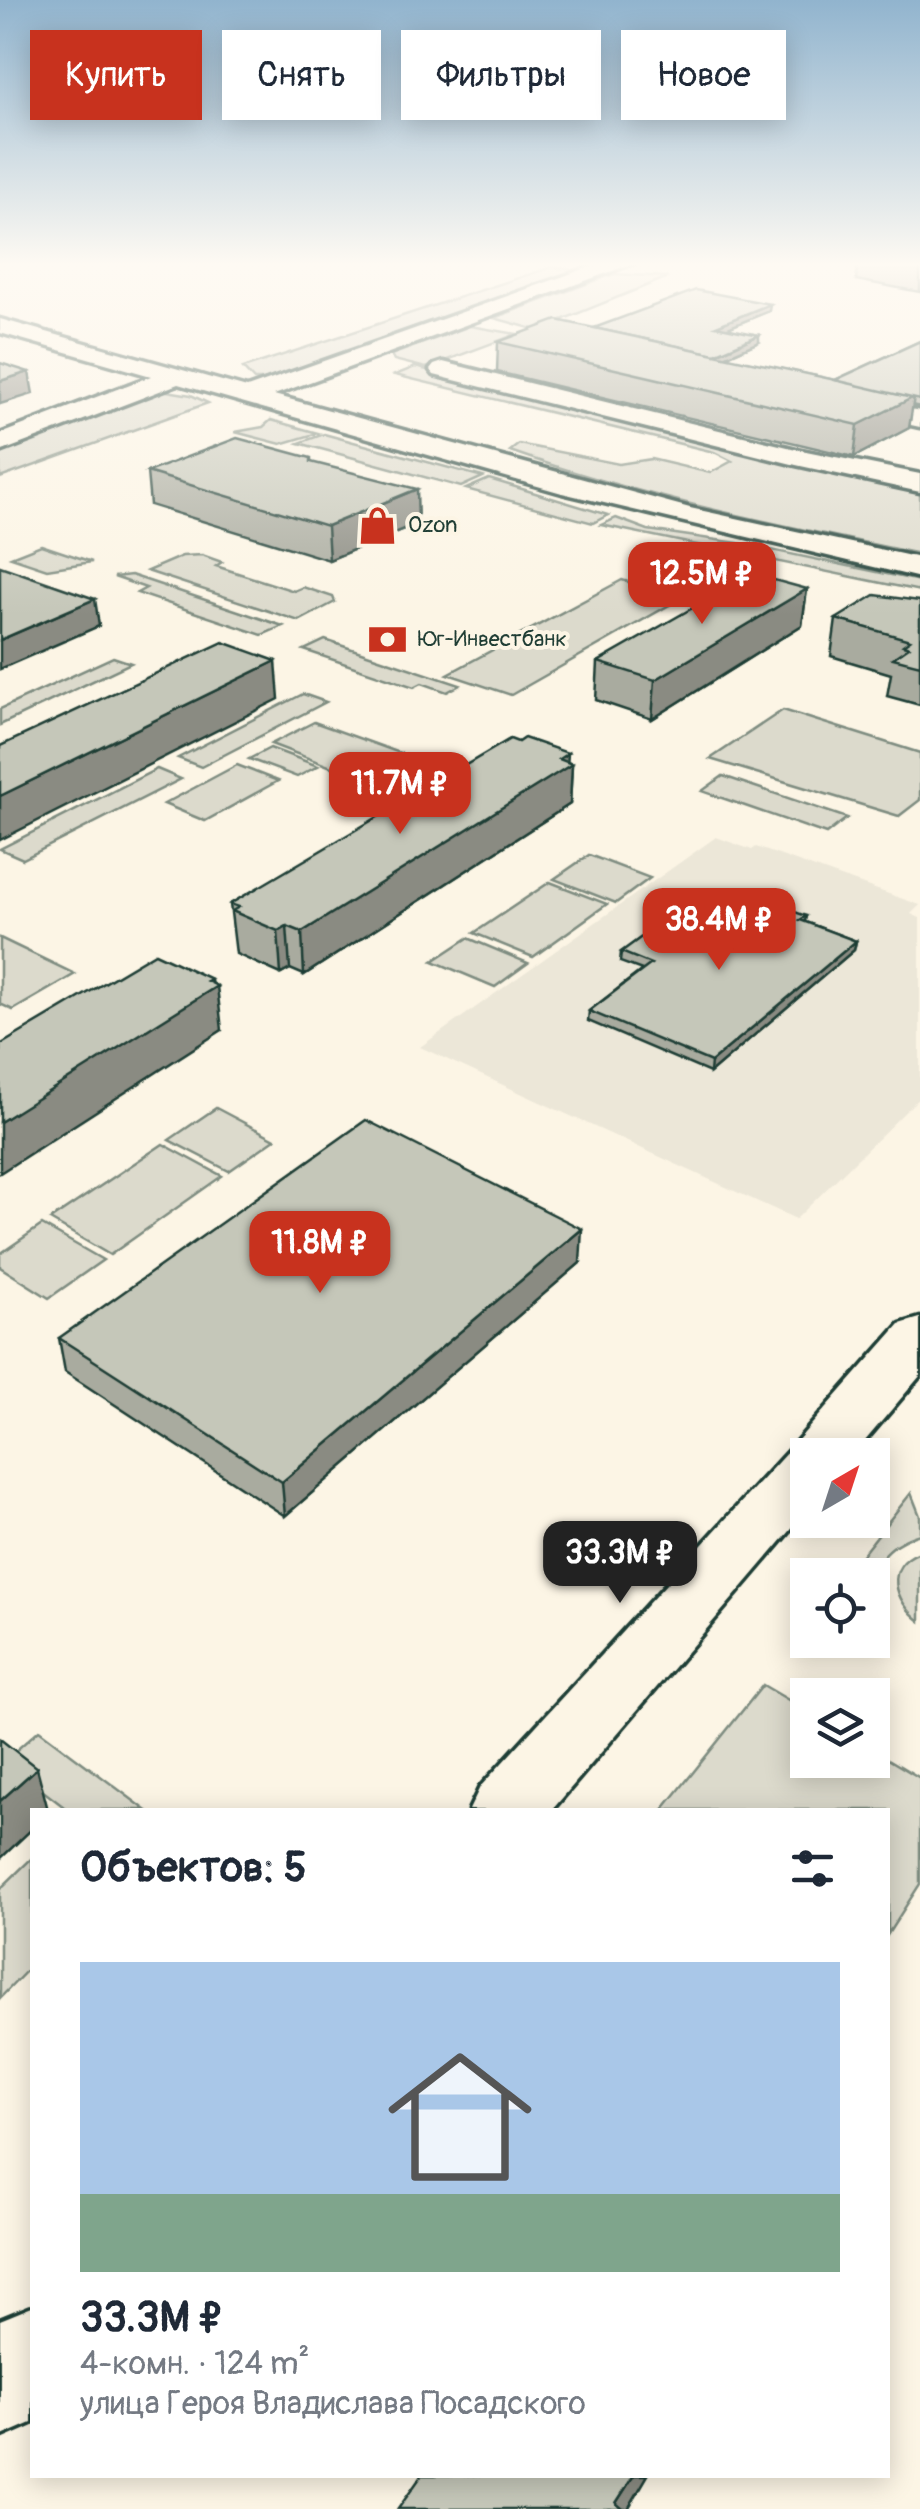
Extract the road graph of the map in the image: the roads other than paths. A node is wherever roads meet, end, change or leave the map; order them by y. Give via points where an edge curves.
1 (165, 380) edge
2 (193, 380) edge
3 (293, 380) edge
4 (484, 380) edge
5 (811, 395) edge
6 (245, 397) junction
7 (920, 419) edge
8 (0, 444) edge
9 (920, 483) edge
10 (920, 568) edge
11 (920, 1338) edge
12 (833, 1438) edge
13 (790, 1487) edge
14 (508, 1808) edge
15 (30, 2355) edge
16 (0, 2390) edge

1 - 8 street
2 - 6 street
3 - 6 street
4 - 9 street
5 - 7 street
6 - 10 street via 678,514
11 - 12 street
13 - 14 street
15 - 16 street

